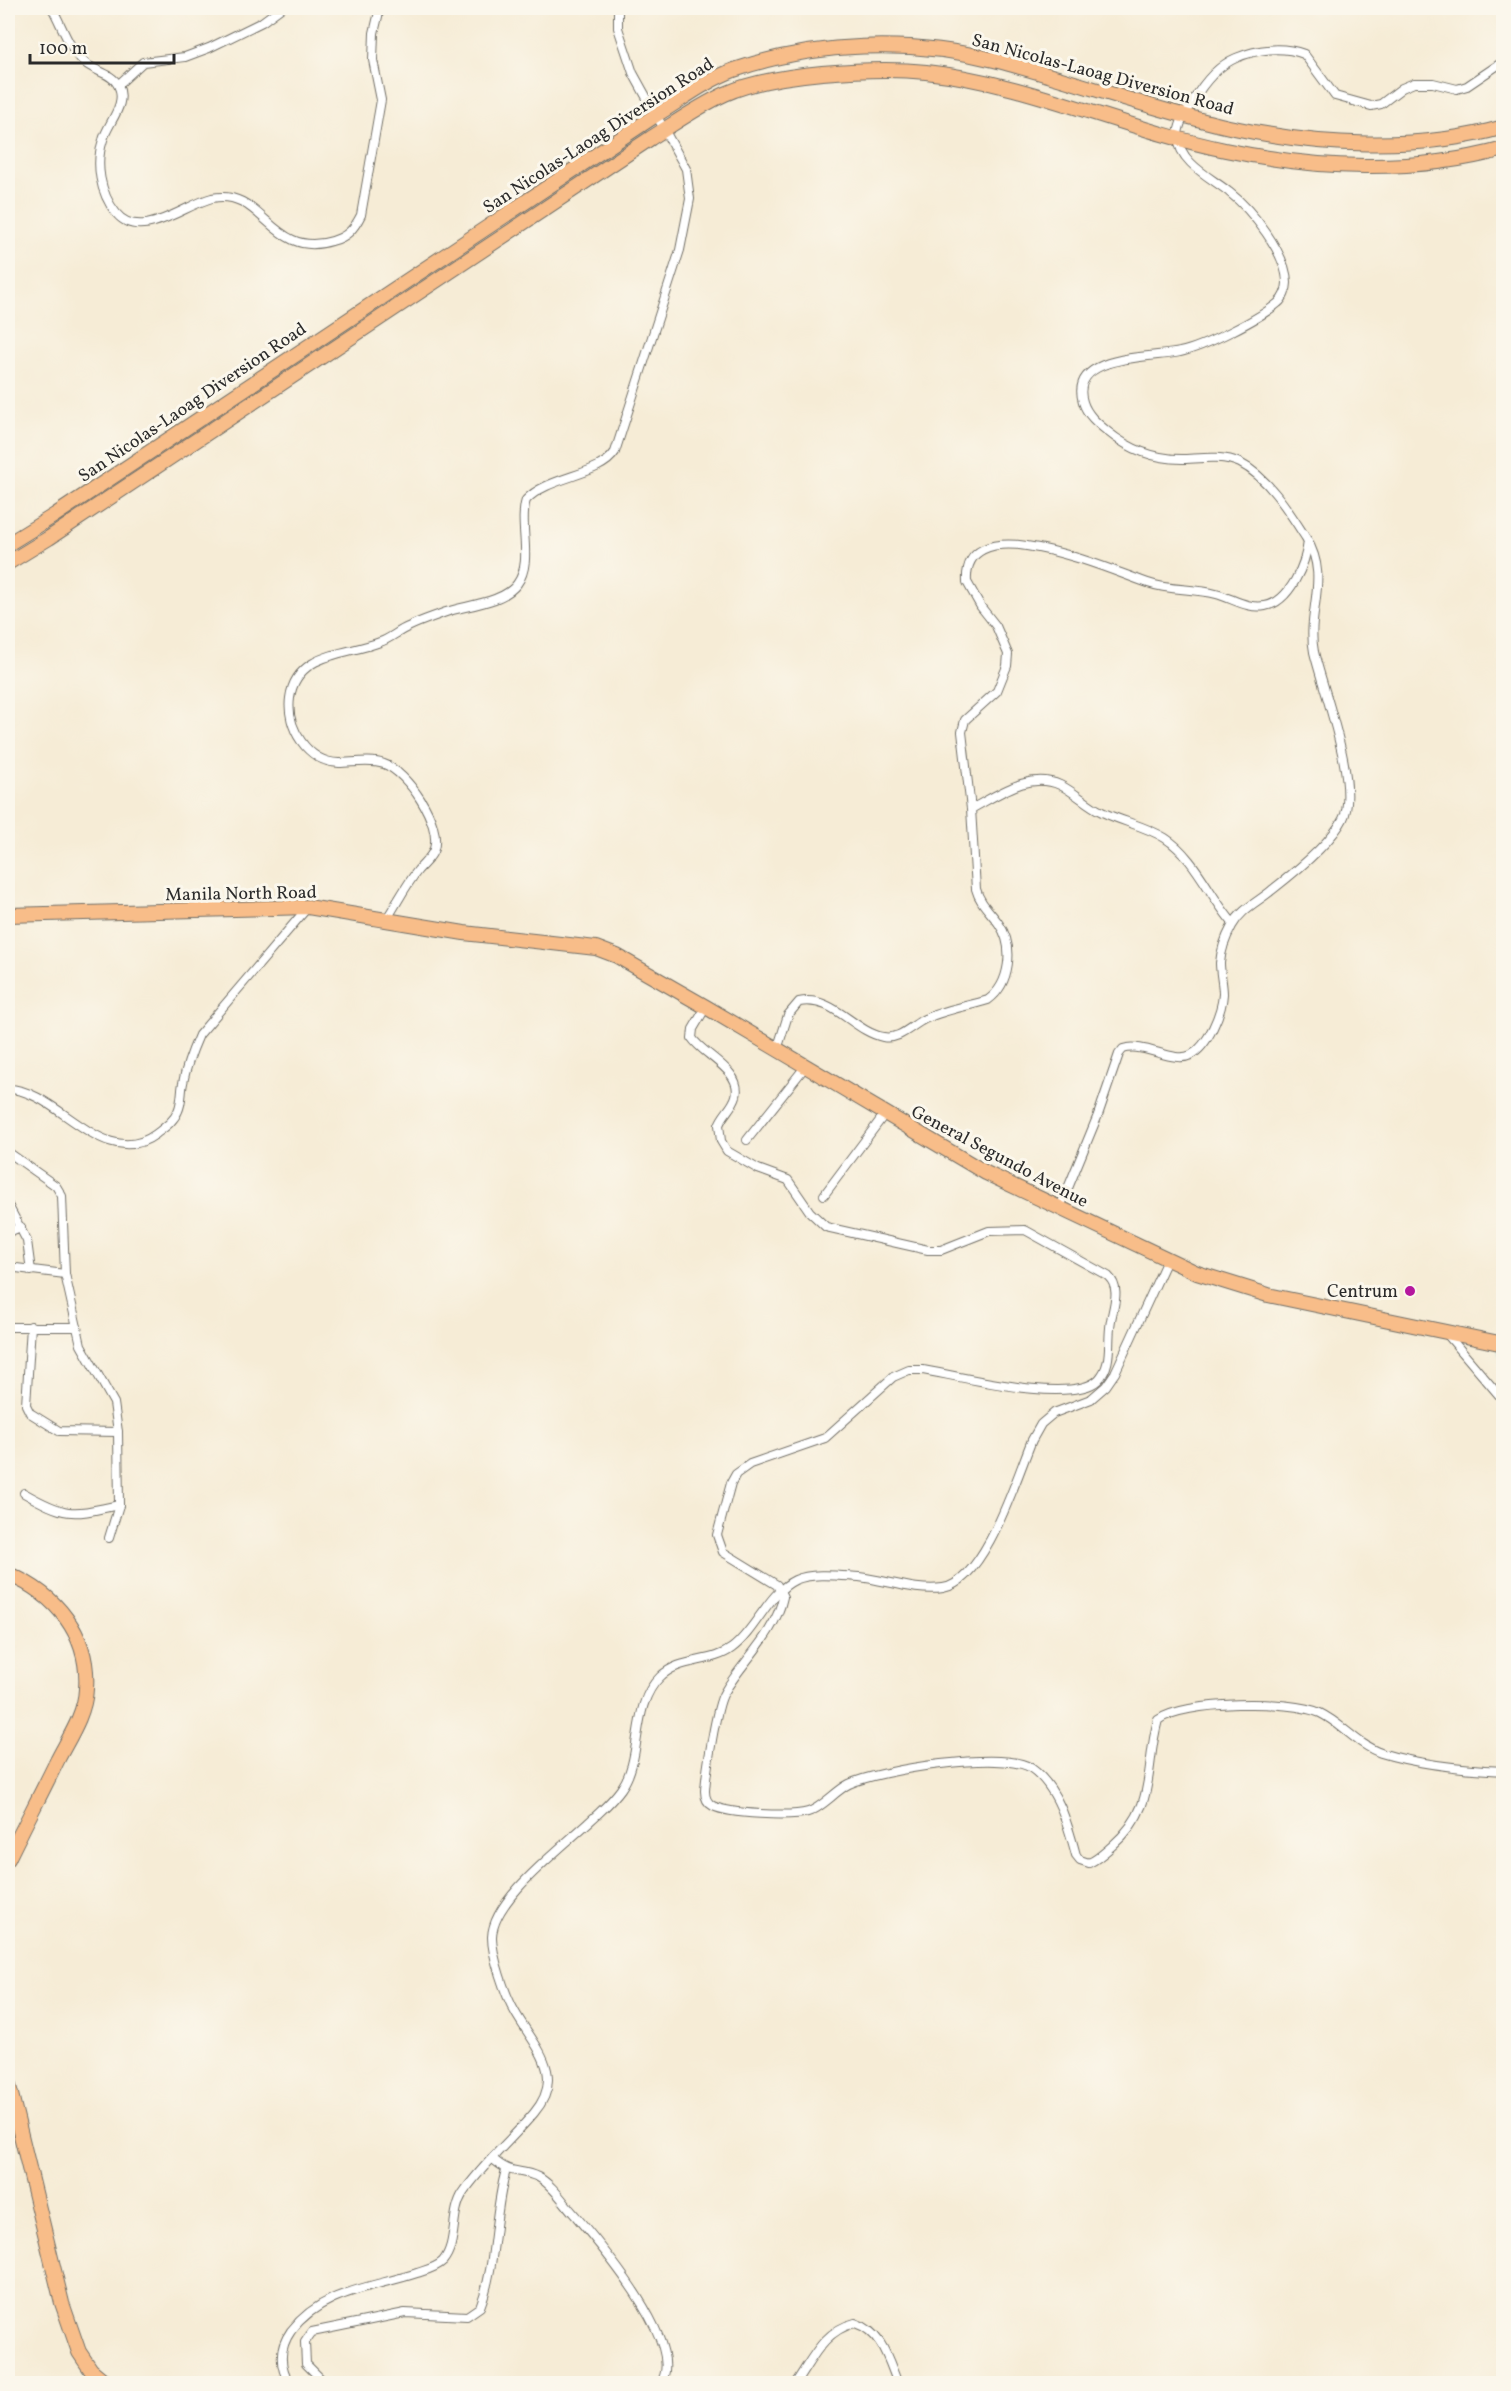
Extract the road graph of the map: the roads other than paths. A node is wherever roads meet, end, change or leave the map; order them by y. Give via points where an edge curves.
1 (52, 8) edge
2 (281, 8) edge
3 (380, 8) edge
4 (618, 8) edge
5 (1503, 61) edge
6 (117, 85) junction
7 (1185, 115) junction
8 (656, 116) junction
9 (1503, 127) edge
10 (665, 129) junction
11 (1179, 138) junction
12 (1503, 148) edge
13 (1308, 540) junction
14 (8, 544) edge
15 (8, 563) edge
16 (971, 809) junction
17 (308, 907) junction
18 (8, 915) edge
19 (386, 920) junction
20 (1233, 923) junction
21 (508, 937) joint
22 (706, 1007) junction
23 (777, 1050) junction
24 (805, 1067) junction
25 (8, 1089) edge
26 (884, 1115) junction
27 (747, 1140) dead end
28 (8, 1152) edge
29 (824, 1195) dead end
30 (8, 1205) edge
31 (1059, 1210) junction
32 (21, 1227) junction
33 (8, 1232) edge
34 (1167, 1260) junction
35 (8, 1267) edge
36 (31, 1271) junction
37 (65, 1274) junction
38 (32, 1326) junction
39 (8, 1327) edge
40 (77, 1327) junction
41 (1446, 1333) junction
42 (1503, 1344) edge
43 (1503, 1401) edge
44 (118, 1432) junction
45 (24, 1493) dead end
46 (119, 1504) junction
47 (109, 1538) dead end
48 (8, 1574) edge
49 (782, 1590) junction
50 (1503, 1771) edge
51 (8, 1859) edge
52 (8, 2082) edge
53 (493, 2159) junction
54 (506, 2170) junction
55 (108, 2384) edge
56 (290, 2384) edge
57 (326, 2384) edge
58 (660, 2384) edge
59 (795, 2384) edge
60 (898, 2384) edge

1 - 6 street via 74,50 85,63
2 - 6 street via 262,22 208,48 185,57 143,62
3 - 6 street via 373,60 381,100 365,198 355,228 330,242 298,244 277,232 249,207 226,197 204,200 149,224 124,220 112,207 99,174 103,139 120,99
4 - 8 street via 618,28 633,73
5 - 7 street via 1467,86 1457,89 1414,83 1371,106 1335,96 1304,54 1270,49 1243,55 1220,68
7 - 8 main road, San Nicolas-Laoag Diversion Road via 993,60 932,49 882,47 818,51 754,64 723,76
7 - 9 main road, San Nicolas-Laoag Diversion Road via 1269,134 1336,141 1442,139
7 - 11 street
8 - 10 street
8 - 14 main road, San Nicolas-Laoag Diversion Road
10 - 11 main road, San Nicolas-Laoag Diversion Road via 726,94 748,87 812,74 876,70 926,72 987,82
10 - 15 main road, San Nicolas-Laoag Diversion Road
10 - 19 street via 686,169 690,214 610,459 550,483 526,500 522,517 523,567 515,587 408,627 382,642 314,662 293,685 291,718 306,747 332,762 387,765 415,793 431,818 436,840 433,852
11 - 12 main road, San Nicolas-Laoag Diversion Road via 1224,150 1330,164 1437,162
11 - 13 street via 1196,168 1240,202 1274,246 1287,279 1283,296 1261,314 1186,351 1122,358 1104,364 1082,386 1082,399 1097,423 1130,447 1147,454 1172,459 1220,457 1243,464 1267,485
13 - 16 street via 1305,558 1284,594 1266,606 1155,585 1024,545 994,543 977,553 967,571 967,582 996,626 1008,654 997,691 963,725
13 - 20 street via 1319,568 1314,652 1349,801 1336,830 1299,868
16 - 20 street via 1020,784 1041,780 1060,785 1098,810 1168,839 1187,858
16 - 23 street via 976,890 1000,925 1009,950 1007,969 995,995 974,1005 930,1016 889,1038 870,1032 823,1004 799,1002 788,1015
17 - 18 main road, Manila North Road
17 - 19 main road, Manila North Road
17 - 25 street via 199,1035 189,1056 179,1110 171,1123 152,1137 120,1144 106,1140 34,1093
19 - 21 main road, Manila North Road
20 - 31 street via 1220,963 1222,999 1210,1031 1193,1054 1184,1057 1136,1046 1123,1049
21 - 22 main road, General Segundo Avenue via 596,948
22 - 23 main road, General Segundo Avenue
22 - 49 street via 692,1038 728,1073 737,1090 719,1125 723,1146 740,1160 788,1180 818,1221 836,1230 928,1250 941,1250 989,1231 1025,1230 1108,1276 1116,1290 1108,1361 1102,1375 1091,1385 1048,1391 909,1370 893,1377 825,1438 750,1464 736,1474 722,1513 718,1545
23 - 24 main road, General Segundo Avenue
24 - 26 main road, General Segundo Avenue
24 - 27 street
26 - 29 street
26 - 31 main road, General Segundo Avenue
28 - 37 street via 56,1186 60,1193
30 - 32 street
31 - 34 main road, General Segundo Avenue
32 - 33 street
32 - 36 street
34 - 41 main road, General Segundo Avenue via 1246,1289
34 - 49 street via 1115,1373 1097,1395 1054,1413 1041,1424 985,1548 961,1580 952,1586 930,1588 877,1579 810,1577 794,1581
35 - 36 street
36 - 37 street
37 - 40 street
38 - 39 street
38 - 40 street
38 - 44 street via 26,1405 30,1413 63,1432
40 - 44 street via 84,1353 112,1395
41 - 42 main road, General Segundo Avenue
41 - 43 street
44 - 46 street
45 - 46 street via 69,1514
46 - 47 street
48 - 51 main road via 47,1596 66,1616 81,1642 86,1691 78,1721
49 - 50 street via 781,1606 772,1625 721,1700 705,1791 708,1802 718,1808 755,1814 806,1812 862,1778 959,1762 1004,1760 1030,1767 1041,1777 1059,1805 1076,1855 1089,1863 1117,1841 1141,1809 1158,1720 1178,1711 1235,1704 1310,1709 1384,1754 1449,1767
49 - 53 street via 733,1648 672,1668 657,1680 638,1724 632,1763 621,1790 530,1878 496,1919 492,1933 494,1954 513,2009 543,2054 548,2070 546,2091 537,2110
52 - 55 main road via 62,2303 79,2352 91,2370
53 - 54 street
53 - 56 street via 458,2203 447,2253 437,2266 345,2292 297,2323 280,2354
54 - 57 street via 498,2194 480,2307 467,2316 405,2313 312,2331 305,2342 306,2364
54 - 58 street via 538,2178 547,2185 635,2292 662,2346 665,2368
59 - 60 street via 829,2334 855,2322 873,2331 883,2345

